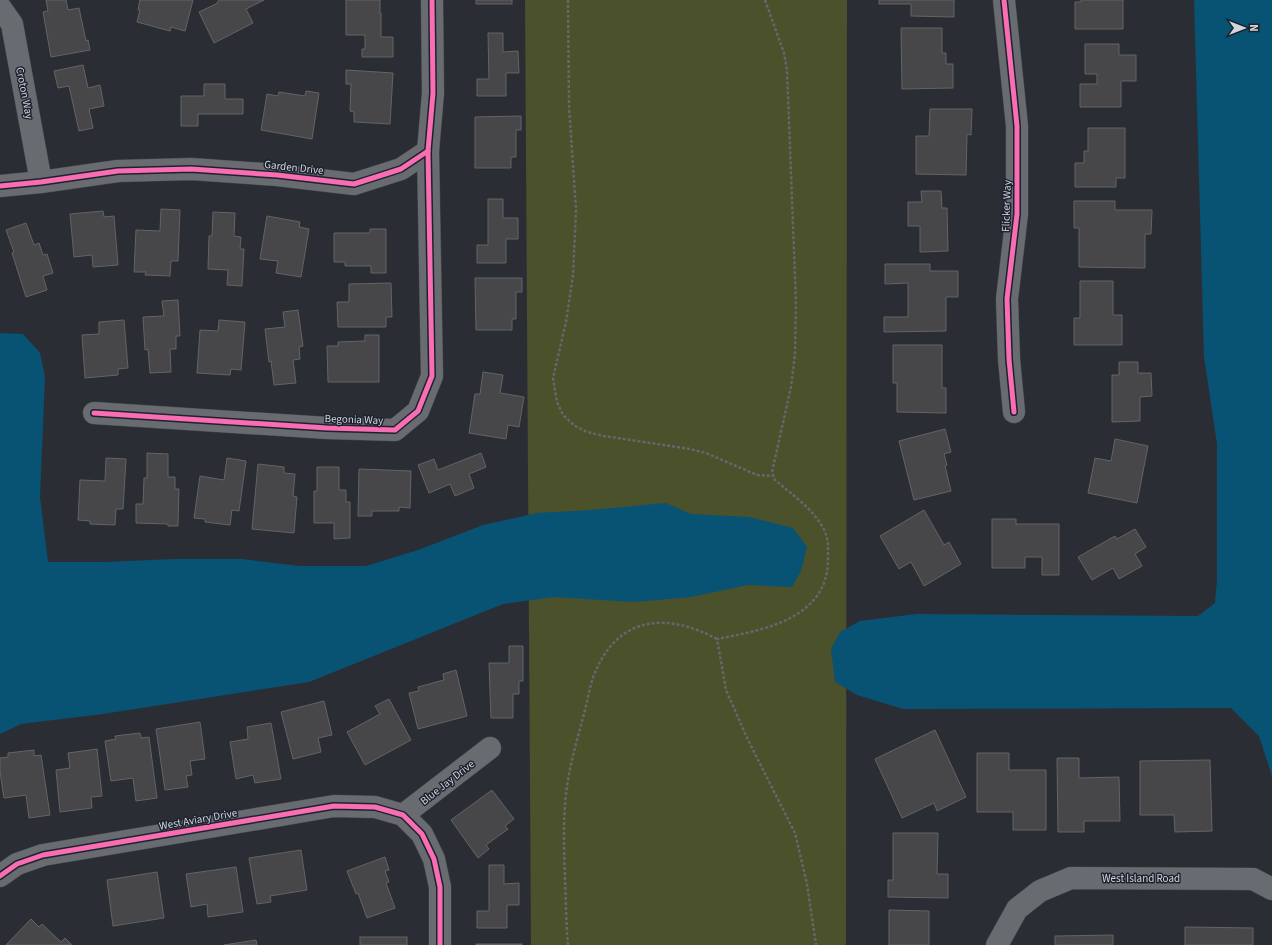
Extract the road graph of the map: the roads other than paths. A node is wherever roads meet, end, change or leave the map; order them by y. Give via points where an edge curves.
1 (432, 0) edge
2 (1004, 0) edge
3 (0, 7) edge
4 (428, 151) junction
5 (41, 182) junction
6 (0, 186) edge
7 (1014, 412) dead end
8 (94, 413) dead end
9 (490, 748) dead end
10 (403, 816) junction
11 (0, 876) edge
12 (1272, 889) edge
13 (440, 945) edge
14 (997, 945) edge

1 - 4 street via 433,93
2 - 7 street, Flicker Way via 1017,126 1017,214 1007,299
3 - 5 street, Croton Way via 12,24
4 - 5 street, Garden Drive via 402,169 354,184 191,169 118,171
4 - 8 street, Begonia Way via 432,376 418,411 395,430
5 - 6 street, Garden Drive
9 - 10 street, Blue Jay Drive
10 - 11 street, West Aviary Drive via 375,807 334,806 43,855 17,864
10 - 13 street via 422,834 434,859 440,887
12 - 14 street, West Island Road via 1253,879 1071,878 1040,891 1017,909

